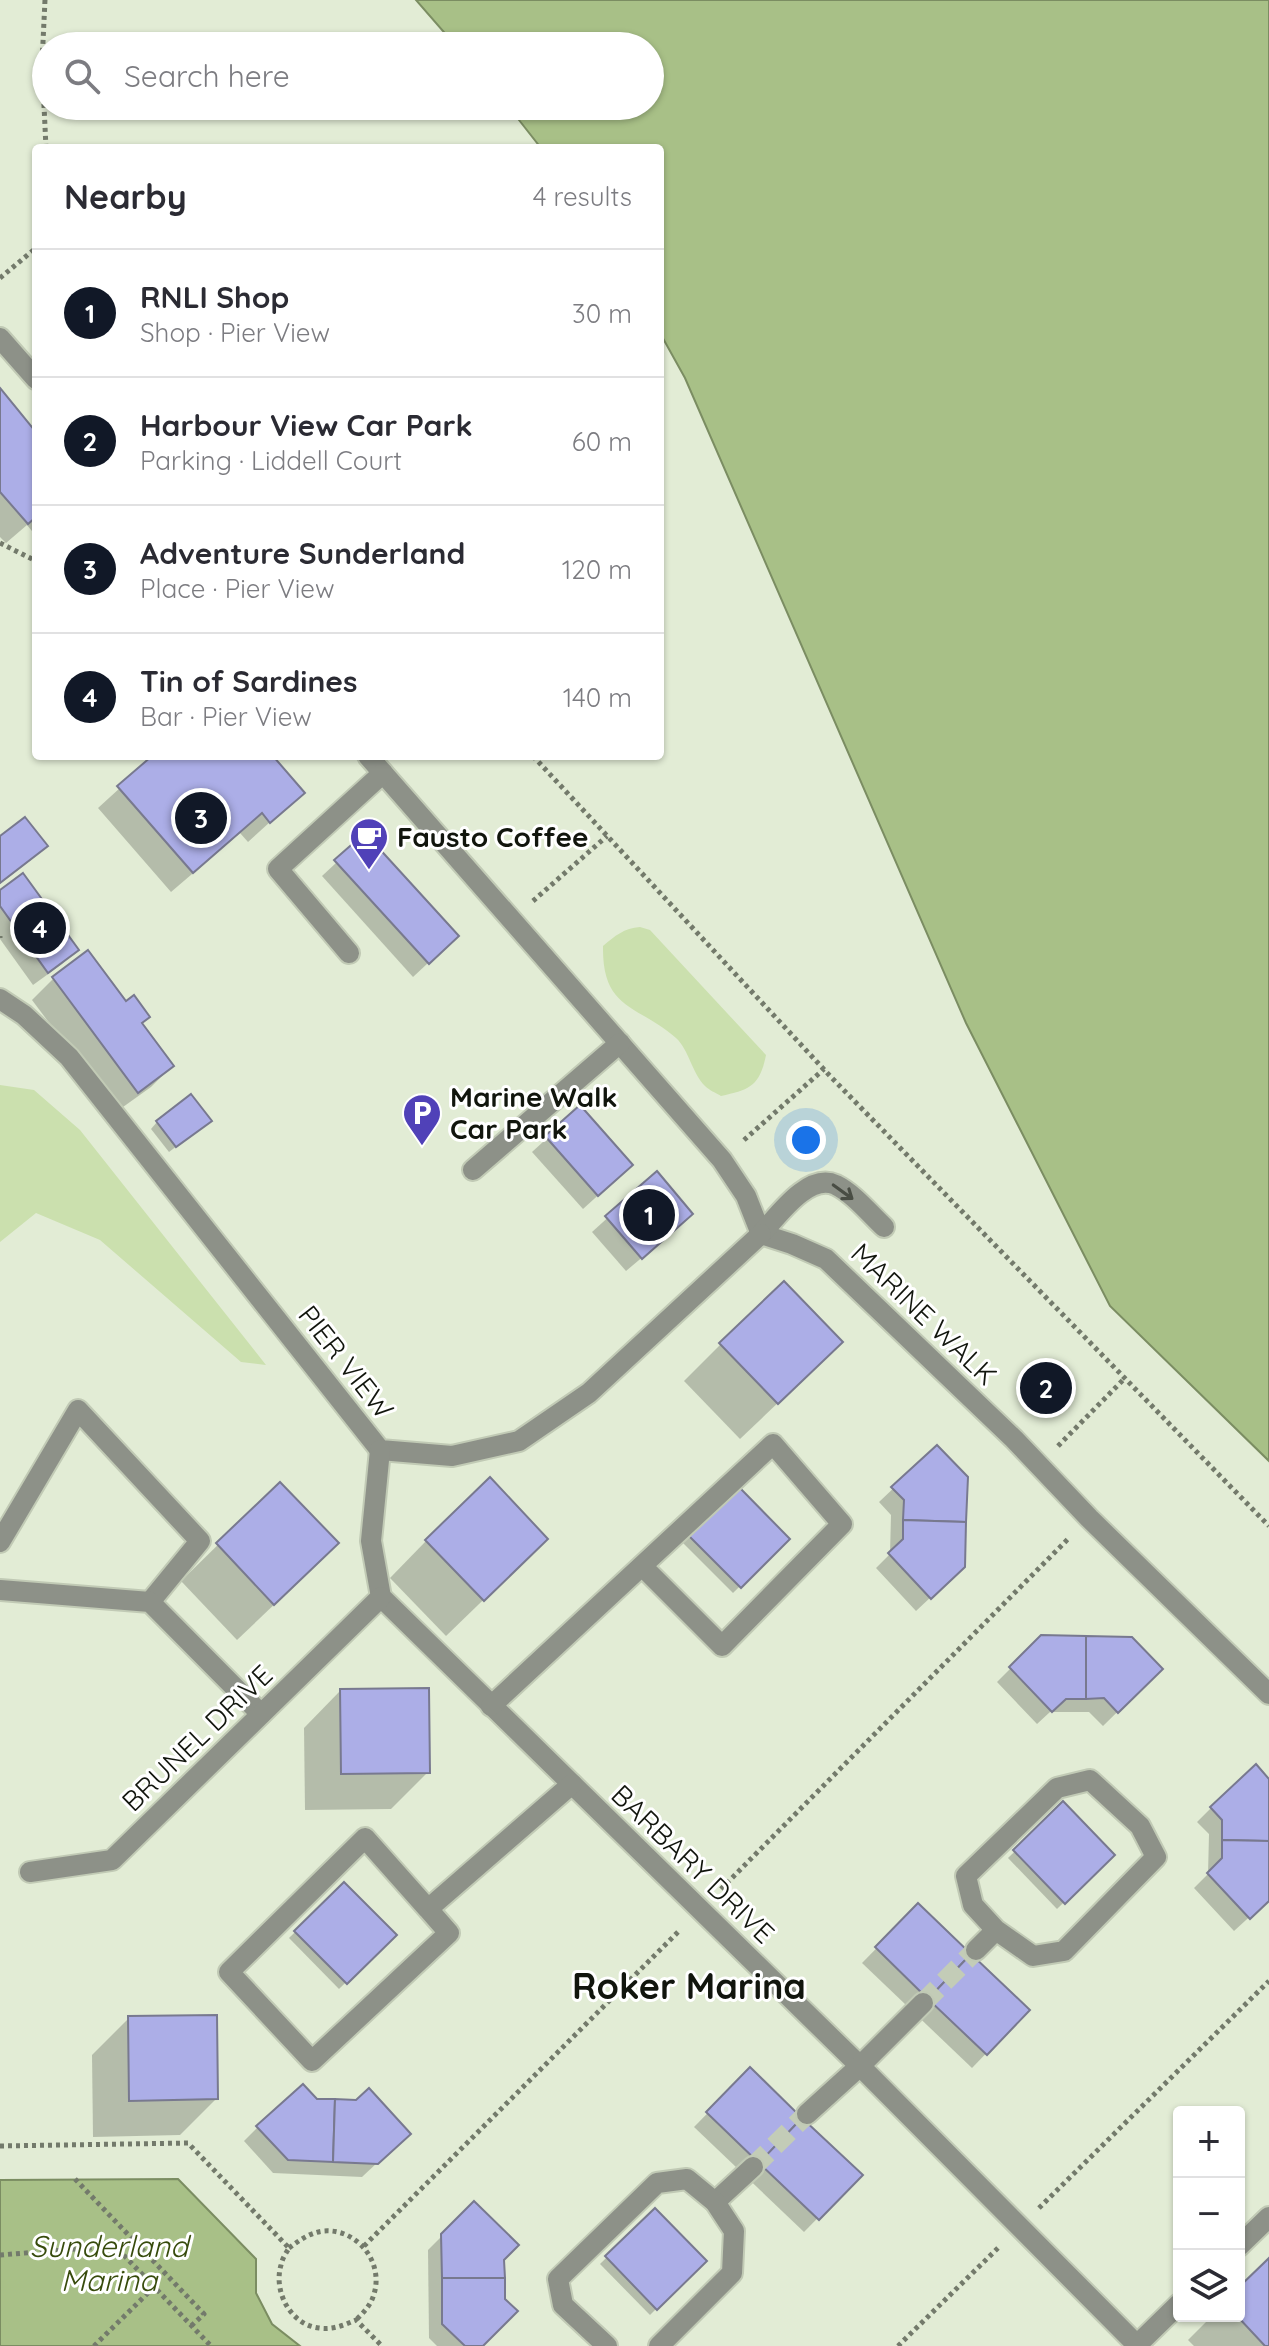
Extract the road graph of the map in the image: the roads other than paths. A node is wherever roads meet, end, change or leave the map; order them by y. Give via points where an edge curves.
1 (0, 338) edge
2 (32, 374) edge
3 (372, 760) edge
4 (383, 773) junction
5 (349, 953) dead end
6 (0, 999) edge
7 (620, 1043) junction
8 (473, 1170) dead end
9 (884, 1227) dead end
10 (761, 1234) junction
11 (380, 1450) junction
12 (0, 1542) edge
13 (642, 1566) junction
14 (0, 1590) edge
15 (381, 1597) junction
16 (150, 1602) junction
17 (1269, 1694) edge
18 (491, 1706) junction
19 (261, 1714) junction
20 (572, 1784) junction
21 (30, 1872) dead end
22 (428, 1909) junction
23 (996, 1930) junction
24 (976, 1950) tunnel mouth
25 (923, 2003) tunnel mouth
26 (860, 2066) junction
27 (807, 2114) tunnel mouth
28 (753, 2167) tunnel mouth
29 (715, 2202) junction
30 (1269, 2217) edge
31 (1245, 2240) edge
32 (1173, 2310) edge
33 (1136, 2345) edge
34 (607, 2346) edge
35 (659, 2346) edge

1 - 2 street
3 - 4 street
4 - 5 street via 278,869
4 - 7 street
6 - 11 street, PIER VIEW via 69,1057
7 - 8 street
7 - 10 street via 722,1160 746,1196
10 -> 9 street, PIER VIEW via 807,1187 821,1182 846,1192
10 - 11 street, PIER VIEW via 589,1393 519,1441 452,1456
10 - 17 street, MARINE WALK via 826,1259
11 - 15 street via 371,1541
12 - 16 street via 78,1410 200,1541
13 - 13 street via 773,1444 842,1524 722,1646
13 - 18 street
14 - 16 street
15 - 18 street, BARBARY DRIVE
15 - 19 street, BRUNEL DRIVE
16 - 19 street
18 - 20 street, BARBARY DRIVE
19 - 21 street, BRUNEL DRIVE via 112,1860
20 - 22 street
20 - 26 street, BARBARY DRIVE
22 - 22 street via 449,1933 312,2061 229,1972 365,1838
23 - 23 street via 973,1905 966,1876 1057,1788 1090,1780 1140,1826 1156,1857 1064,1951 1033,1956
23 - 24 street
25 - 26 street
26 - 27 street
26 - 33 street, BARBARY DRIVE
28 - 29 street
29 - 34 street via 687,2179 657,2183 558,2279 563,2305
29 - 35 street via 734,2231 732,2273
30 - 31 street
32 - 33 street

